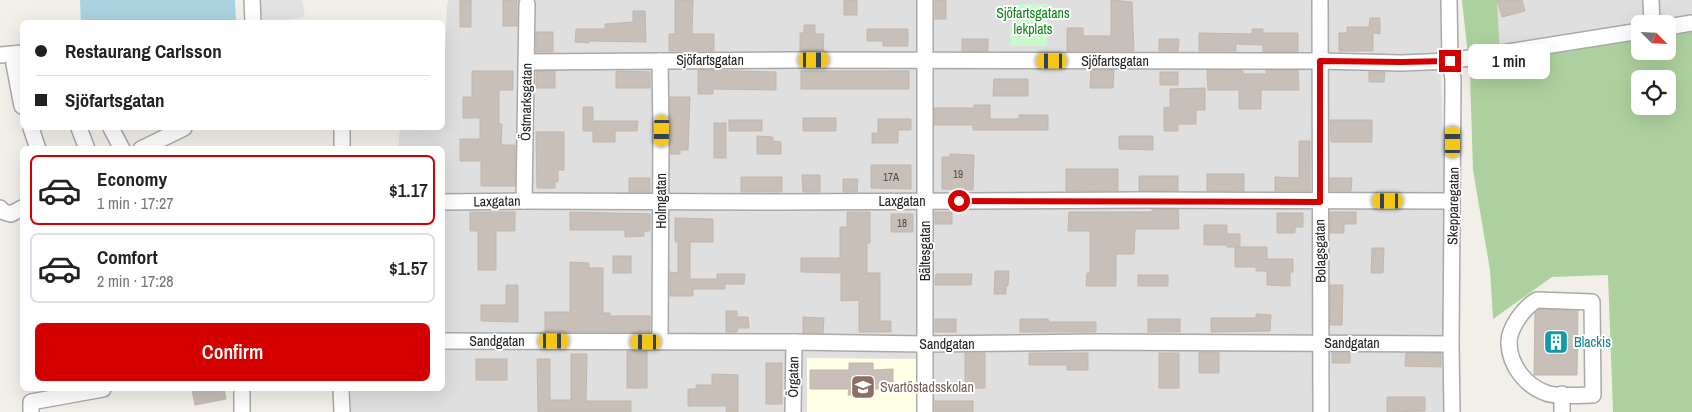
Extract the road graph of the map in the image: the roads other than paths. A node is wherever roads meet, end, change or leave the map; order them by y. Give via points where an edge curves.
1 (252, 0) edge
2 (925, 0) edge
3 (1320, 0) edge
4 (1449, 0) edge
5 (1651, 0) edge
6 (526, 4) dead end
7 (1652, 15) edge
8 (253, 20) edge
9 (1692, 22) edge
10 (1676, 25) edge
11 (1631, 32) edge
12 (12, 54) edge
13 (926, 60) junction
14 (660, 61) junction
15 (1320, 61) junction
16 (1450, 61) junction
17 (527, 62) junction
18 (20, 96) edge
19 (31, 130) edge
20 (80, 130) edge
21 (112, 130) edge
22 (180, 130) edge
23 (342, 130) edge
24 (37, 146) edge
25 (86, 146) edge
26 (120, 146) edge
27 (147, 146) edge
28 (342, 146) edge
29 (524, 201) junction
30 (926, 201) junction
31 (1452, 201) junction
32 (445, 202) edge
33 (660, 202) junction
34 (1320, 202) junction
35 (445, 341) edge
36 (660, 342) junction
37 (794, 342) junction
38 (1322, 342) junction
39 (925, 344) junction
40 (1451, 344) junction
41 (92, 391) edge
42 (242, 391) edge
43 (341, 391) edge
44 (1562, 394) junction
45 (31, 412) edge
46 (242, 412) edge
47 (342, 412) edge
48 (793, 412) edge
49 (925, 412) edge
50 (1321, 412) edge
51 (1452, 412) edge
52 (1562, 412) edge

1 - 8 street
2 - 13 street, Bältesgatan
3 - 15 street, Bolagsgatan
4 - 16 street, Skepparegatan
5 - 7 street
6 - 17 street, Östmarksgatan
9 - 10 street
11 - 16 street, Sjöfartsgatan
12 - 18 street
13 - 14 street, Sjöfartsgatan
13 - 15 street, Sjöfartsgatan
13 - 30 street, Bältesgatan
14 - 17 street, Sjöfartsgatan
14 - 33 street, Holmgatan
15 - 16 street, Sjöfartsgatan
15 - 34 street, Bolagsgatan
16 - 31 street, Skepparegatan via 1453,79
17 - 29 street, Östmarksgatan
19 - 24 street
20 - 25 street
21 - 26 street
22 - 27 street
23 - 28 street
29 - 32 street, Laxgatan
29 - 33 street, Laxgatan
30 - 33 street, Laxgatan
30 - 34 street, Laxgatan
30 - 39 street, Bältesgatan
31 - 34 street, Laxgatan
31 - 40 street, Skepparegatan
33 - 36 street, Holmgatan
34 - 38 street, Bolagsgatan
35 - 36 street, Sandgatan
36 - 37 street, Sandgatan
37 - 39 street, Sandgatan
37 - 48 street, Örgatan
38 - 39 street, Sandgatan
38 - 40 street, Sandgatan
38 - 50 street, Bolagsgatan
39 - 49 street, Bältesgatan
40 - 51 street, Skepparegatan
41 - 45 street via 31,402
42 - 46 street
43 - 47 street
44 - 44 street via 1592,395 1592,302 1537,300 1528,304 1514,326 1509,343 1513,361 1522,378 1534,387 1548,394
44 - 52 street

